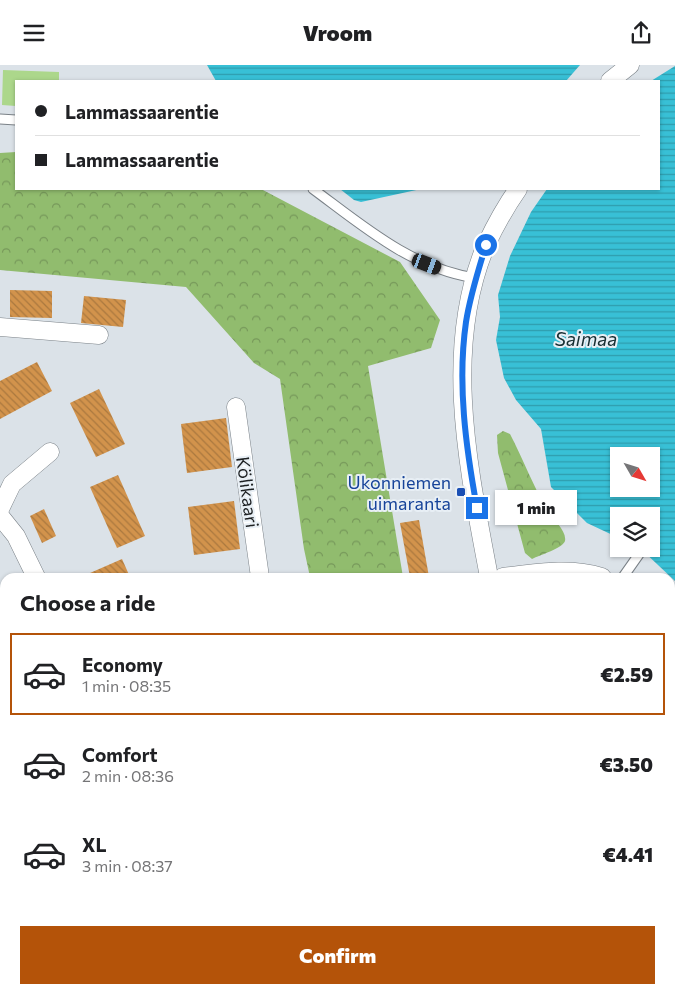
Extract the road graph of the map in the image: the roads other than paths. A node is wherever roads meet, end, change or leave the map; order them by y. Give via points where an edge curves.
1 (630, 65) edge
2 (611, 80) edge
3 (0, 119) edge
4 (15, 120) edge
5 (314, 190) edge
6 (517, 190) edge
7 (475, 278) junction
8 (0, 327) edge
9 (99, 335) dead end
10 (236, 407) dead end
11 (50, 453) dead end
12 (0, 509) edge
13 (0, 516) edge
14 (637, 557) edge
15 (34, 573) edge
16 (259, 573) edge
17 (488, 573) edge
18 (533, 573) edge
19 (576, 573) edge
20 (626, 573) edge

1 - 2 street
3 - 4 lane
5 - 7 lane via 348,217 412,258 457,275
6 - 7 street via 486,245
7 - 17 street via 463,356 465,426
8 - 9 street
10 - 16 street, Kölikaari
11 - 12 street via 12,484
13 - 15 street via 16,536
14 - 20 lane
18 - 19 street

